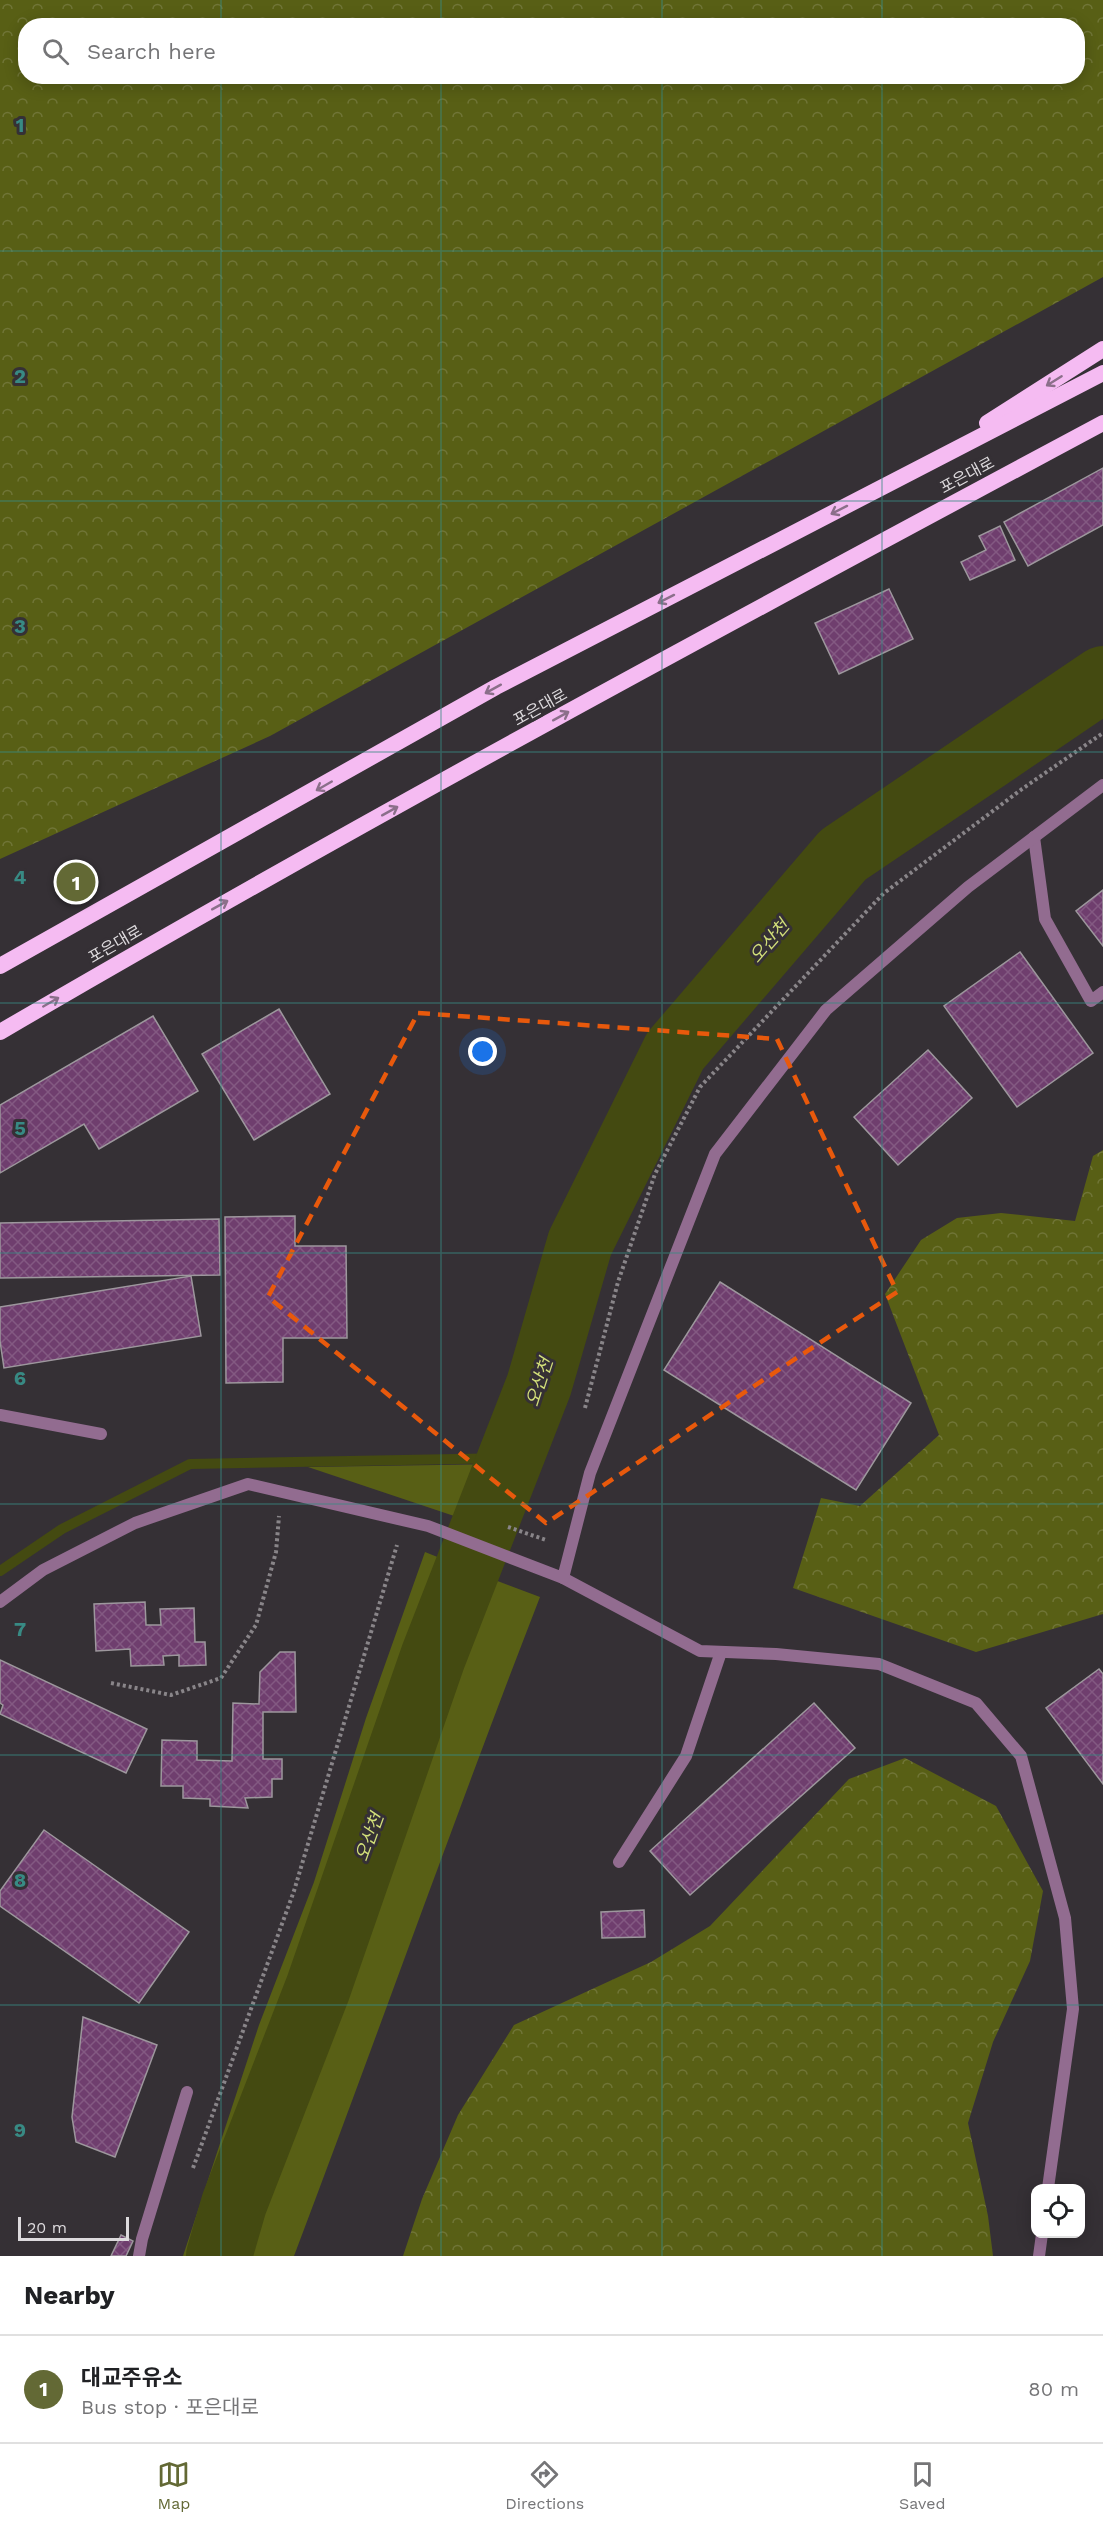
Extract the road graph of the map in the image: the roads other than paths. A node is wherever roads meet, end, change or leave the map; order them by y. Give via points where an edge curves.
1 (1103, 349) edge
2 (1103, 374) edge
3 (1103, 423) edge
4 (891, 483) junction
5 (1103, 785) edge
6 (1034, 837) junction
7 (0, 966) edge
8 (1103, 992) edge
9 (0, 1032) edge
10 (0, 1414) edge
11 (100, 1434) dead end
12 (562, 1577) junction
13 (0, 1602) edge
14 (721, 1652) junction
15 (619, 1862) dead end
16 (187, 2092) dead end
17 (1049, 2184) edge
18 (1041, 2238) edge
19 (139, 2256) edge
20 (1039, 2256) edge

1 -> 4 highway
2 - 4 highway, 포은대로
9 -> 3 highway, 포은대로 via 172,932 724,626
4 -> 7 highway, 포은대로 via 496,687
5 - 6 street
6 - 8 street via 1045,919 1091,1001
6 - 12 street via 968,887 826,1010 716,1154 590,1473
10 - 11 street
12 - 13 street via 428,1526 248,1484 135,1523 43,1570
12 - 14 street via 700,1651
14 - 15 street via 686,1756
14 - 17 street via 879,1664 976,1703 1021,1756 1065,1918 1073,2009
16 - 19 street
18 - 20 street

